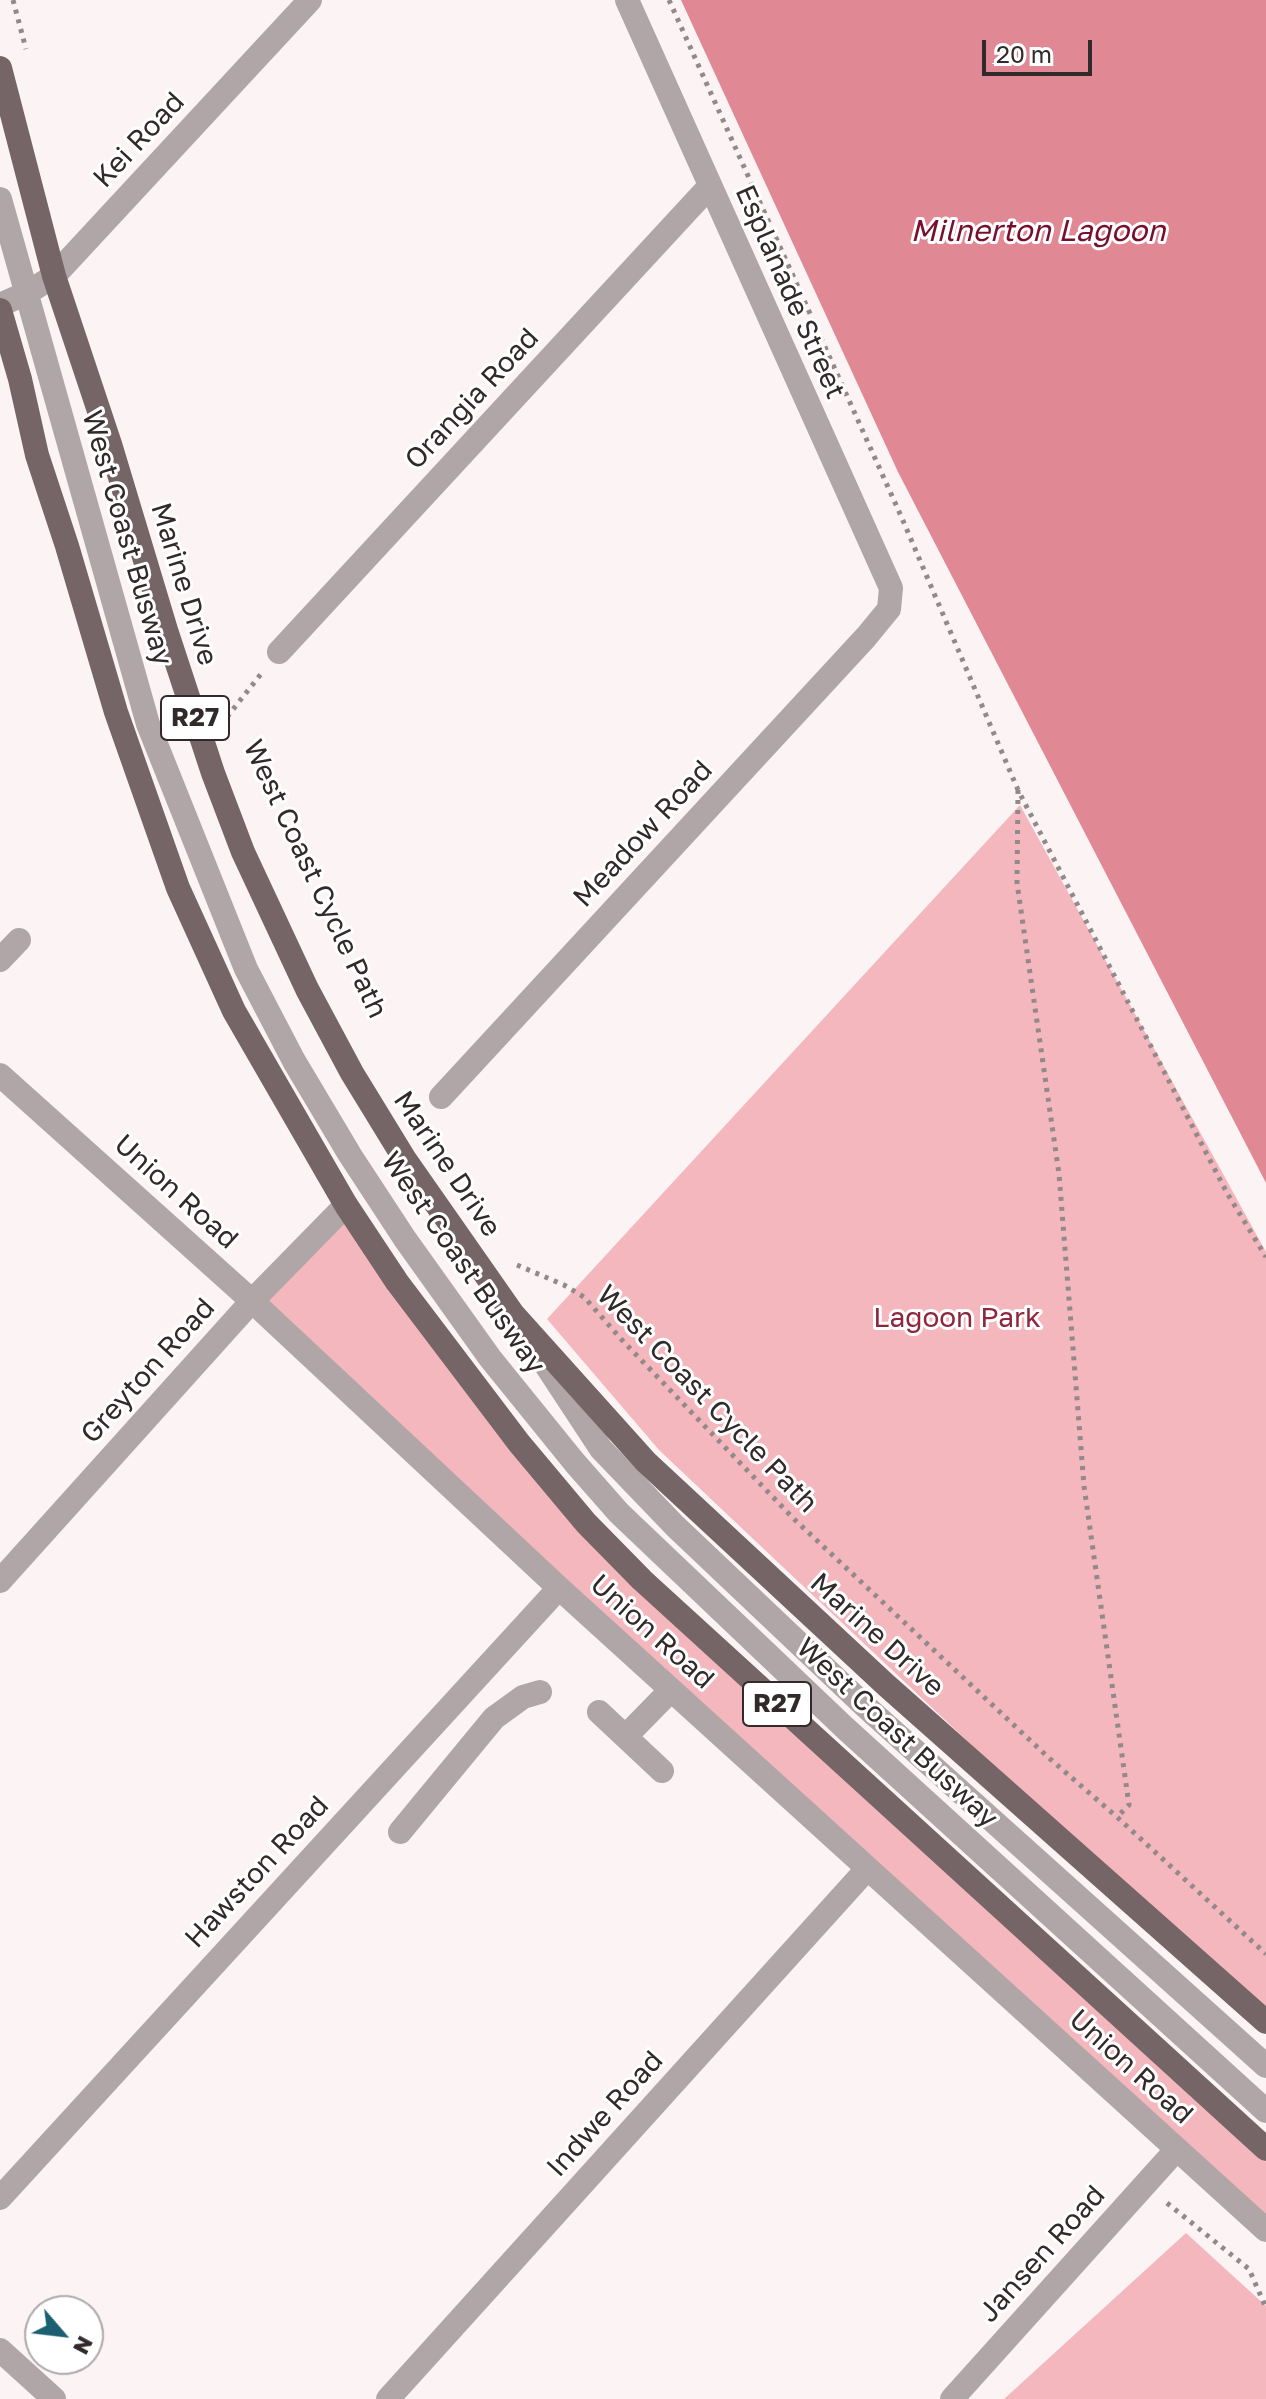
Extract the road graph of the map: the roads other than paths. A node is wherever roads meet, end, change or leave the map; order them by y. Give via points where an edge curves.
1 (310, 0) edge
2 (627, 0) edge
3 (0, 68) edge
4 (709, 187) junction
5 (0, 199) edge
6 (54, 276) junction
7 (27, 293) junction
8 (0, 308) edge
9 (889, 609) joint
10 (279, 652) road end
11 (19, 940) dead end
12 (0, 960) edge
13 (0, 1075) edge
14 (441, 1097) dead end
15 (346, 1205) junction
16 (252, 1301) junction
17 (513, 1314) junction
18 (0, 1581) edge
19 (559, 1588) junction
20 (671, 1690) junction
21 (540, 1692) dead end
22 (462, 1693) junction
23 (599, 1712) dead end
24 (494, 1718) junction
25 (626, 1736) junction
26 (662, 1771) dead end
27 (400, 1832) dead end
28 (867, 1869) junction
29 (1266, 2022) edge
30 (1266, 2066) edge
31 (1266, 2111) edge
32 (1177, 2149) junction
33 (1266, 2149) edge
34 (0, 2198) edge
35 (1266, 2230) edge
36 (0, 2350) edge
37 (54, 2399) edge
38 (388, 2399) edge
39 (952, 2399) edge

1 - 6 street, Kei Road
2 - 4 street, Esplanade Street
3 - 6 main road, Marine Drive / R27
4 - 9 street, Esplanade Street via 891,588
4 - 10 street, Orangia Road
5 - 7 street, West Coast Busway
6 - 7 street, Kei Road
6 - 17 main road, Marine Drive / R27 via 208,759 243,852 352,1073
7 - 8 street, Kei Road
7 - 31 street, West Coast Busway via 148,724 240,955 294,1061 405,1239 490,1358 619,1513 845,1728
8 - 15 main road, R27 via 37,455 116,712 178,888 234,1011
9 - 14 street, Meadow Road
11 - 12 street
13 - 16 street, Union Road
15 - 16 street, Greyton Road
15 - 33 main road, R27 via 459,1366 586,1523 683,1619
16 - 18 street, Greyton Road
16 - 19 street, Union Road
17 - 29 main road, Marine Drive / R27 via 646,1462 886,1685
17 - 30 street, West Coast Busway via 601,1449 675,1526 865,1706
19 - 20 street, Union Road
19 - 22 street, Hawston Road
20 - 25 street
20 - 28 street, Union Road
21 - 24 street via 523,1697
22 - 24 street
22 - 34 street, Hawston Road
23 - 25 street
24 - 27 street
25 - 26 street
28 - 32 street, Union Road
28 - 38 street, Indwe Road
32 - 35 street, Union Road
32 - 39 street, Jansen Road
36 - 37 street

